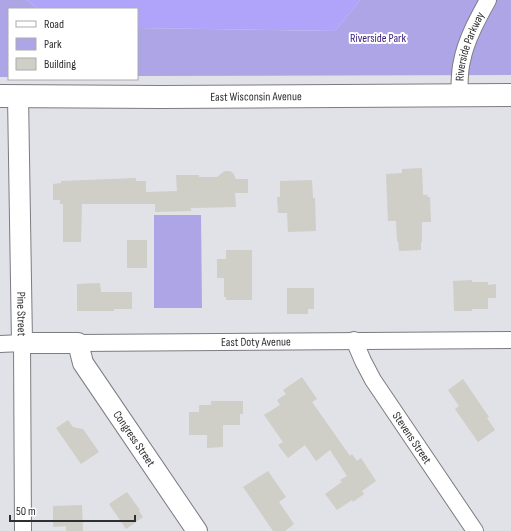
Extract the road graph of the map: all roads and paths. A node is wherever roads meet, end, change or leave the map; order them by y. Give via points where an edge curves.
1 (488, 0) edge
2 (459, 95) junction
3 (511, 95) edge
4 (9, 96) edge
5 (354, 340) junction
6 (511, 340) edge
7 (78, 342) junction
8 (22, 343) junction
9 (0, 344) edge
10 (23, 531) edge
11 (197, 531) edge
12 (476, 531) edge

1 - 2 street, Riverside Parkway via 463,56
2 - 3 main road, East Wisconsin Avenue
2 - 4 main road, East Wisconsin Avenue
4 - 8 street, Pine Street
5 - 6 street, East Doty Avenue
5 - 7 street, East Doty Avenue
5 - 12 street, Stevens Street via 373,380
7 - 8 street, East Doty Avenue
7 - 11 street, Congress Street via 83,363
8 - 9 street, East Doty Avenue
8 - 10 street, Pine Street

